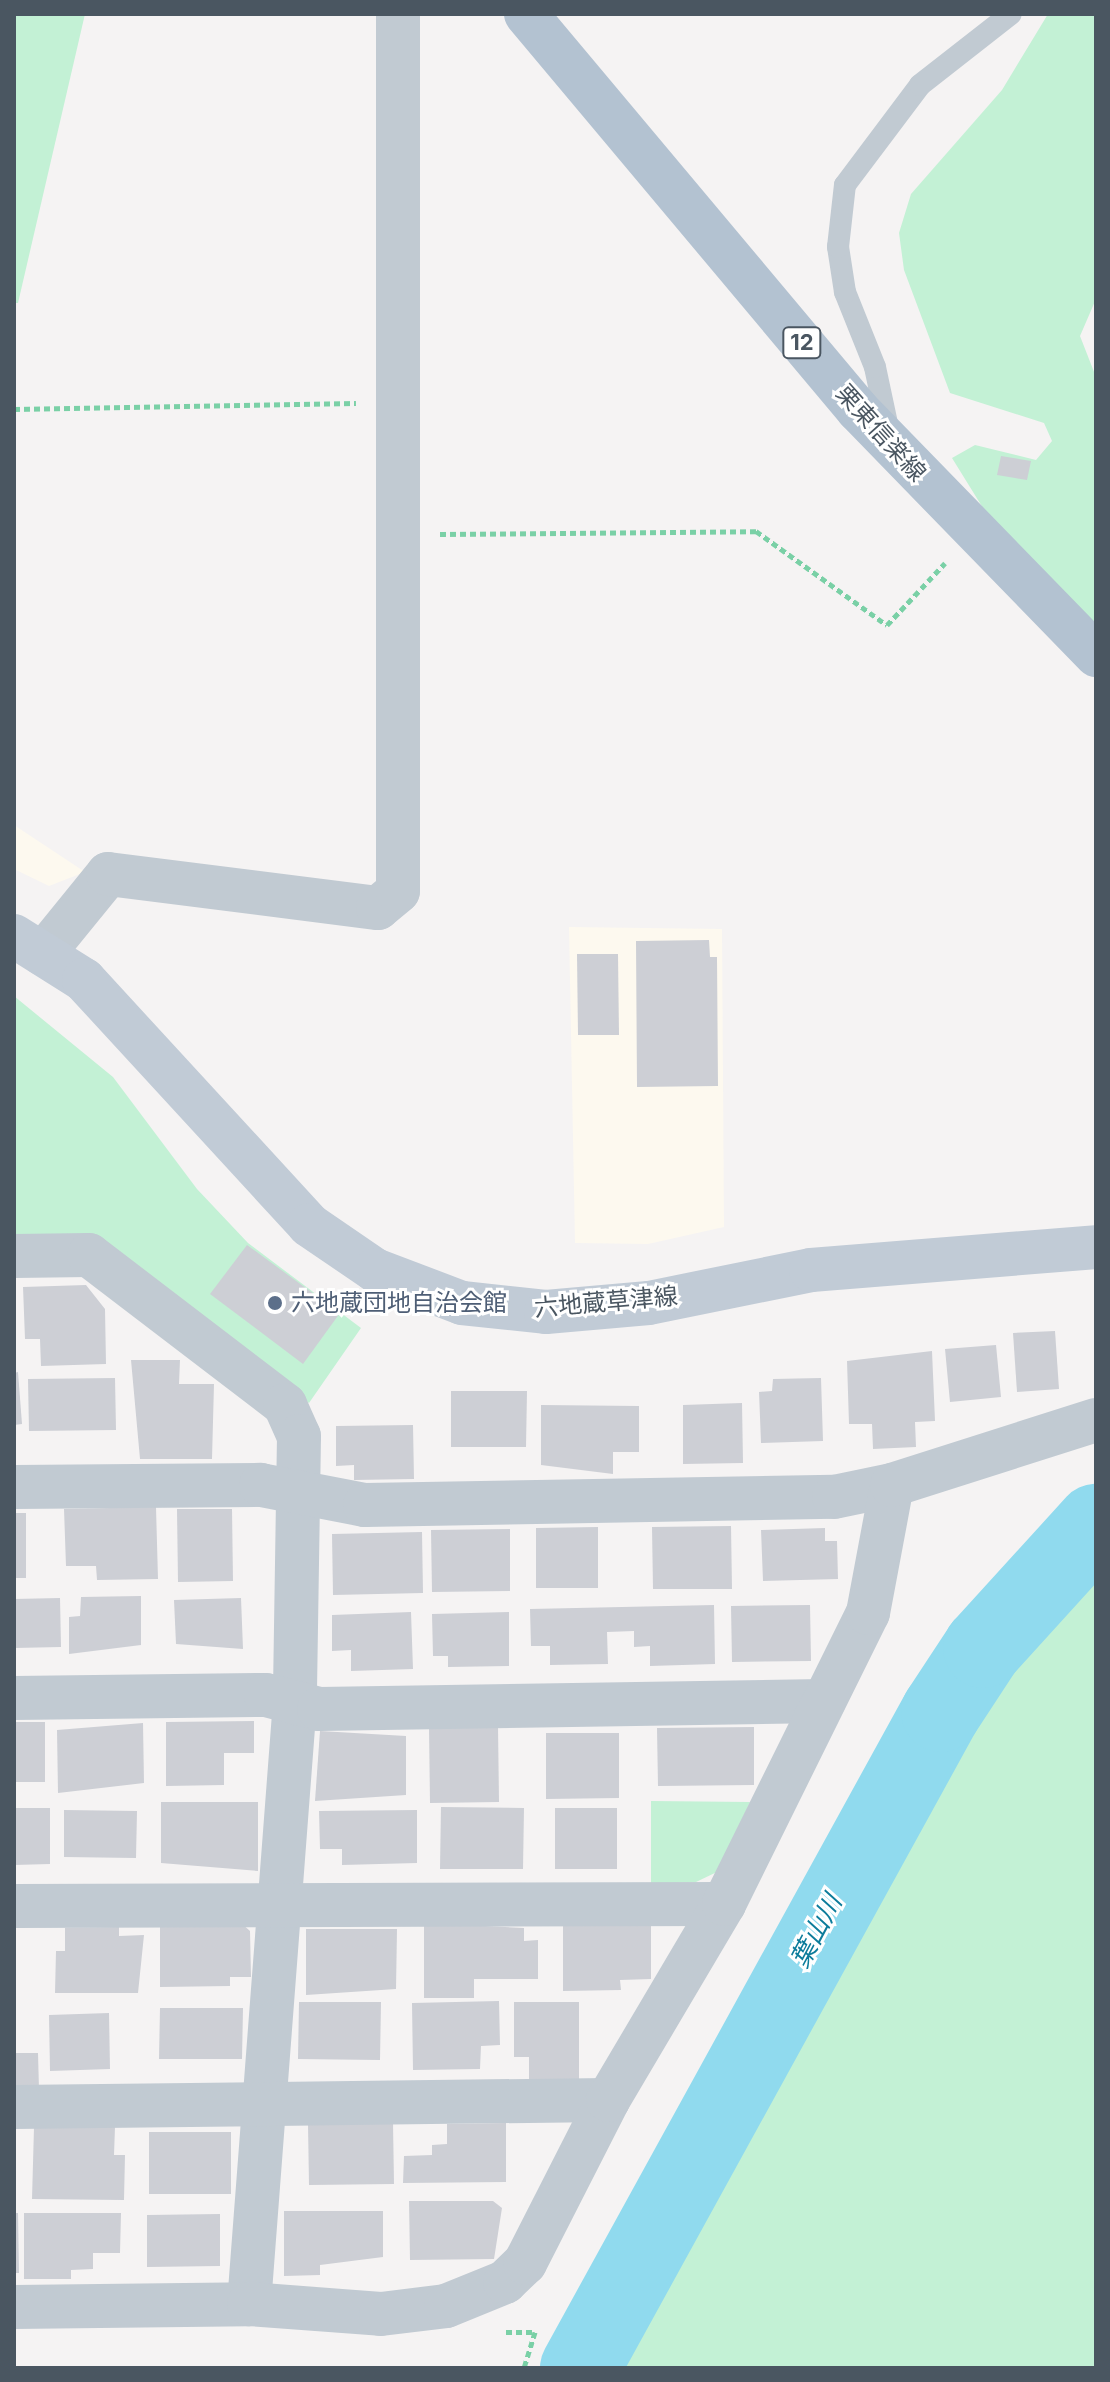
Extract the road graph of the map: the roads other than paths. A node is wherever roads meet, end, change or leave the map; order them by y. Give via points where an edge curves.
1 (398, 14) edge
2 (526, 14) edge
3 (1011, 14) edge
4 (892, 446) junction
5 (1096, 655) edge
6 (29, 945) edge
7 (1096, 1247) edge
8 (14, 1256) edge
9 (1096, 1420) edge
10 (892, 1485) junction
11 (14, 1487) edge
12 (303, 1494) junction
13 (14, 1698) edge
14 (295, 1701) junction
15 (824, 1701) junction
16 (724, 1904) junction
17 (279, 1905) junction
18 (14, 1906) edge
19 (608, 2100) junction
20 (262, 2104) junction
21 (14, 2107) edge
22 (249, 2304) junction
23 (14, 2307) edge

1 - 6 street via 398,891 378,908 108,874
2 - 4 main road, 栗東信楽線 / 12
3 - 4 lane via 920,85 845,185 838,247 845,292 875,367
4 - 5 main road, 栗東信楽線 / 12
6 - 7 main road, 六地蔵草津線 via 84,980 165,1060 249,1167 309,1225 375,1270 462,1303 546,1312 649,1303 811,1270
8 - 12 street via 89,1255 285,1405 299,1436
9 - 10 street
10 - 12 street via 834,1497 396,1504
10 - 15 street via 868,1613
11 - 12 street via 261,1485
12 - 14 street
13 - 14 street
14 - 15 street via 319,1709
14 - 17 street
15 - 16 street
16 - 17 street
16 - 19 street
17 - 18 street
17 - 20 street
19 - 20 street
19 - 22 street via 525,2263 505,2282 446,2306 381,2314
20 - 21 street
20 - 22 street
22 - 23 street

